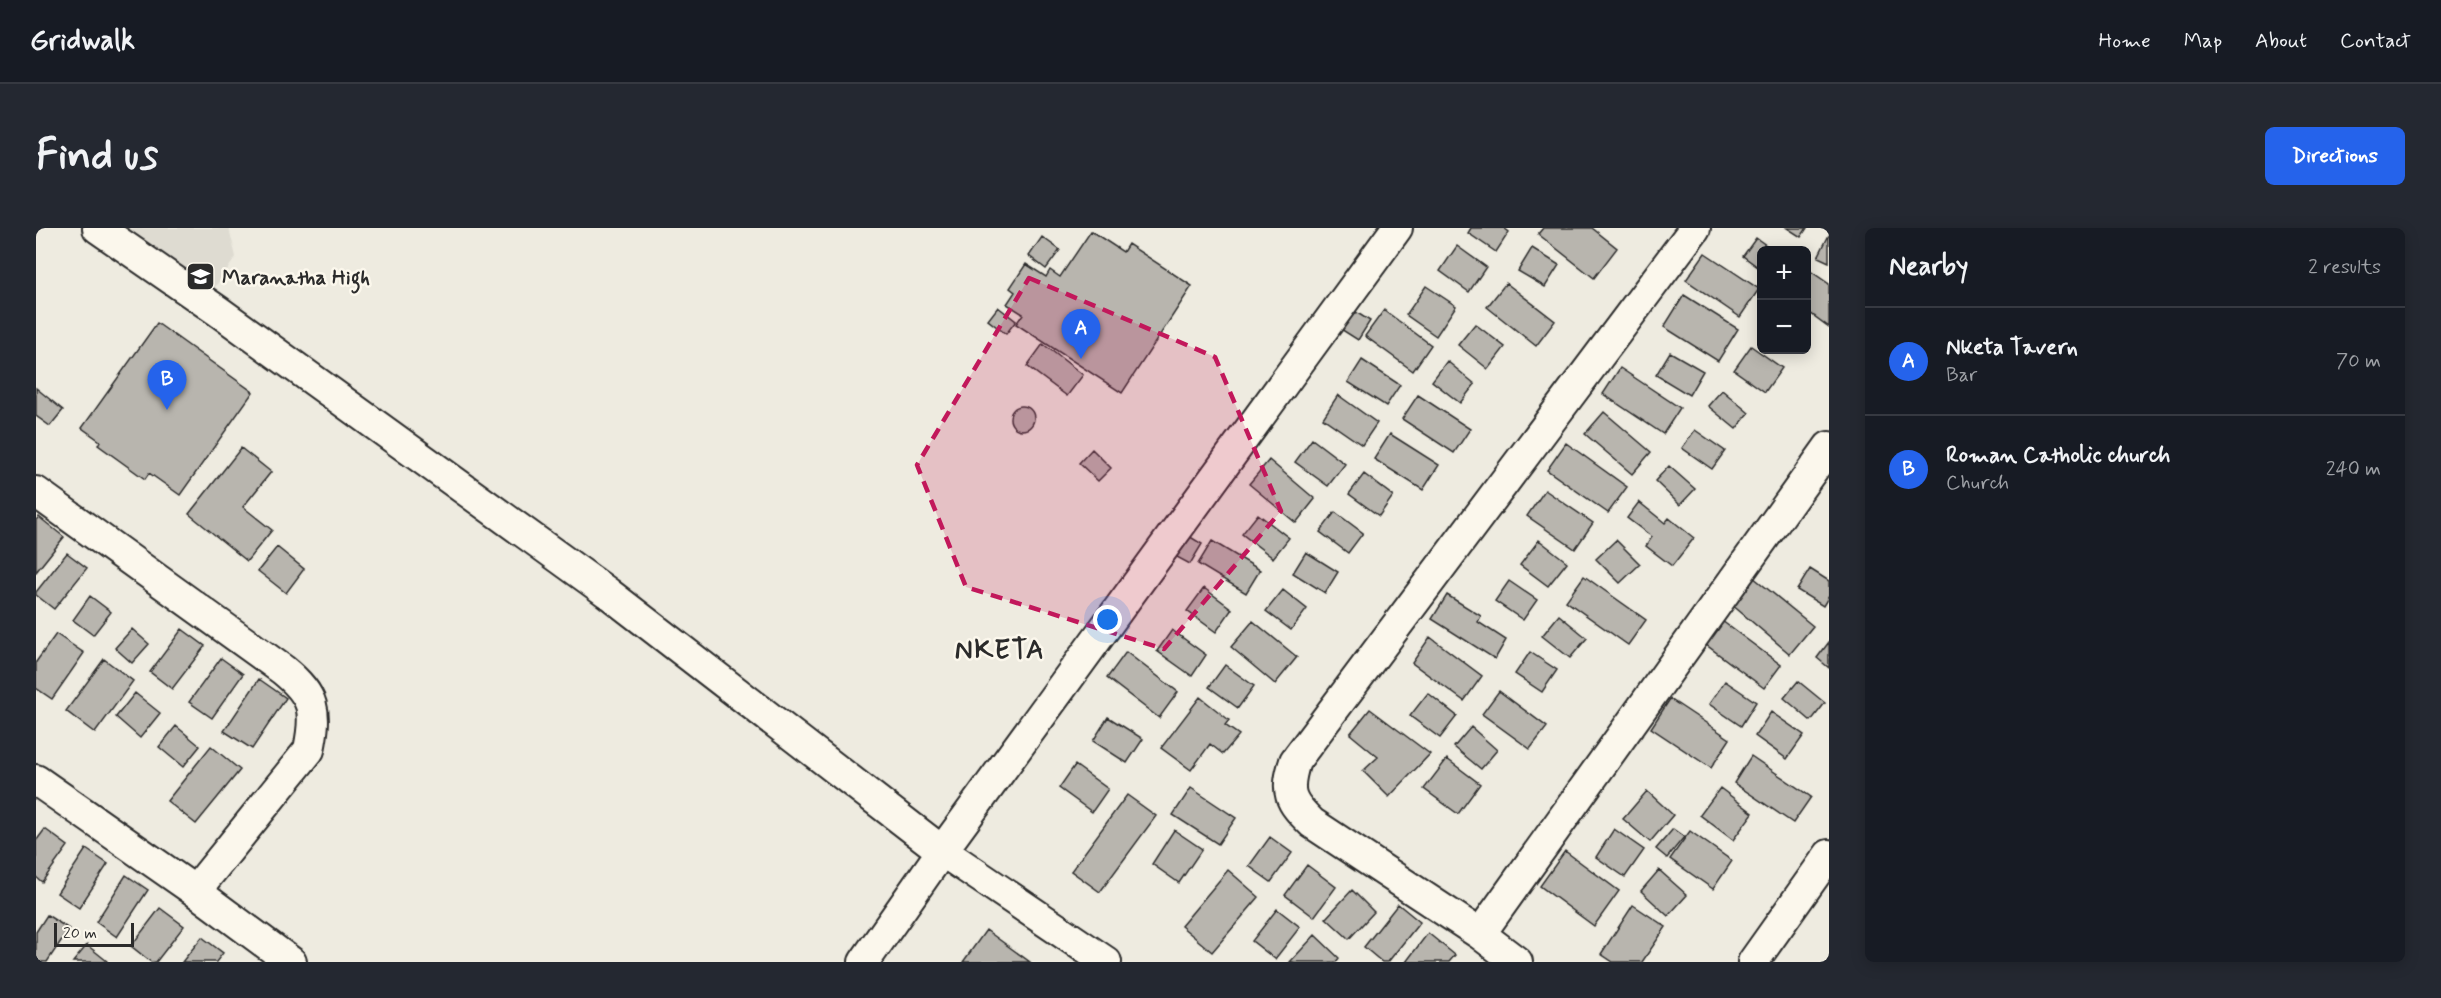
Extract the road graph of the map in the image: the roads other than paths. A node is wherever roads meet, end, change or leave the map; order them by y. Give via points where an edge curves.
1 (98, 228) edge
2 (1396, 228) edge
3 (1695, 228) edge
4 (1829, 447) edge
5 (36, 492) edge
6 (36, 780) edge
7 (942, 851) junction
8 (1829, 855) edge
9 (195, 891) junction
10 (1480, 933) junction
11 (291, 962) edge
12 (864, 962) edge
13 (1106, 962) edge
14 (1517, 962) edge
15 (1753, 962) edge

1 - 7 street via 608,592
2 - 7 street
3 - 10 street via 1295,761 1290,777 1294,807 1312,823
4 - 10 street
5 - 9 street via 283,670 301,684 312,702 314,725 309,750
6 - 9 street
7 - 12 street
7 - 13 street
8 - 15 street
9 - 11 street
10 - 14 street

